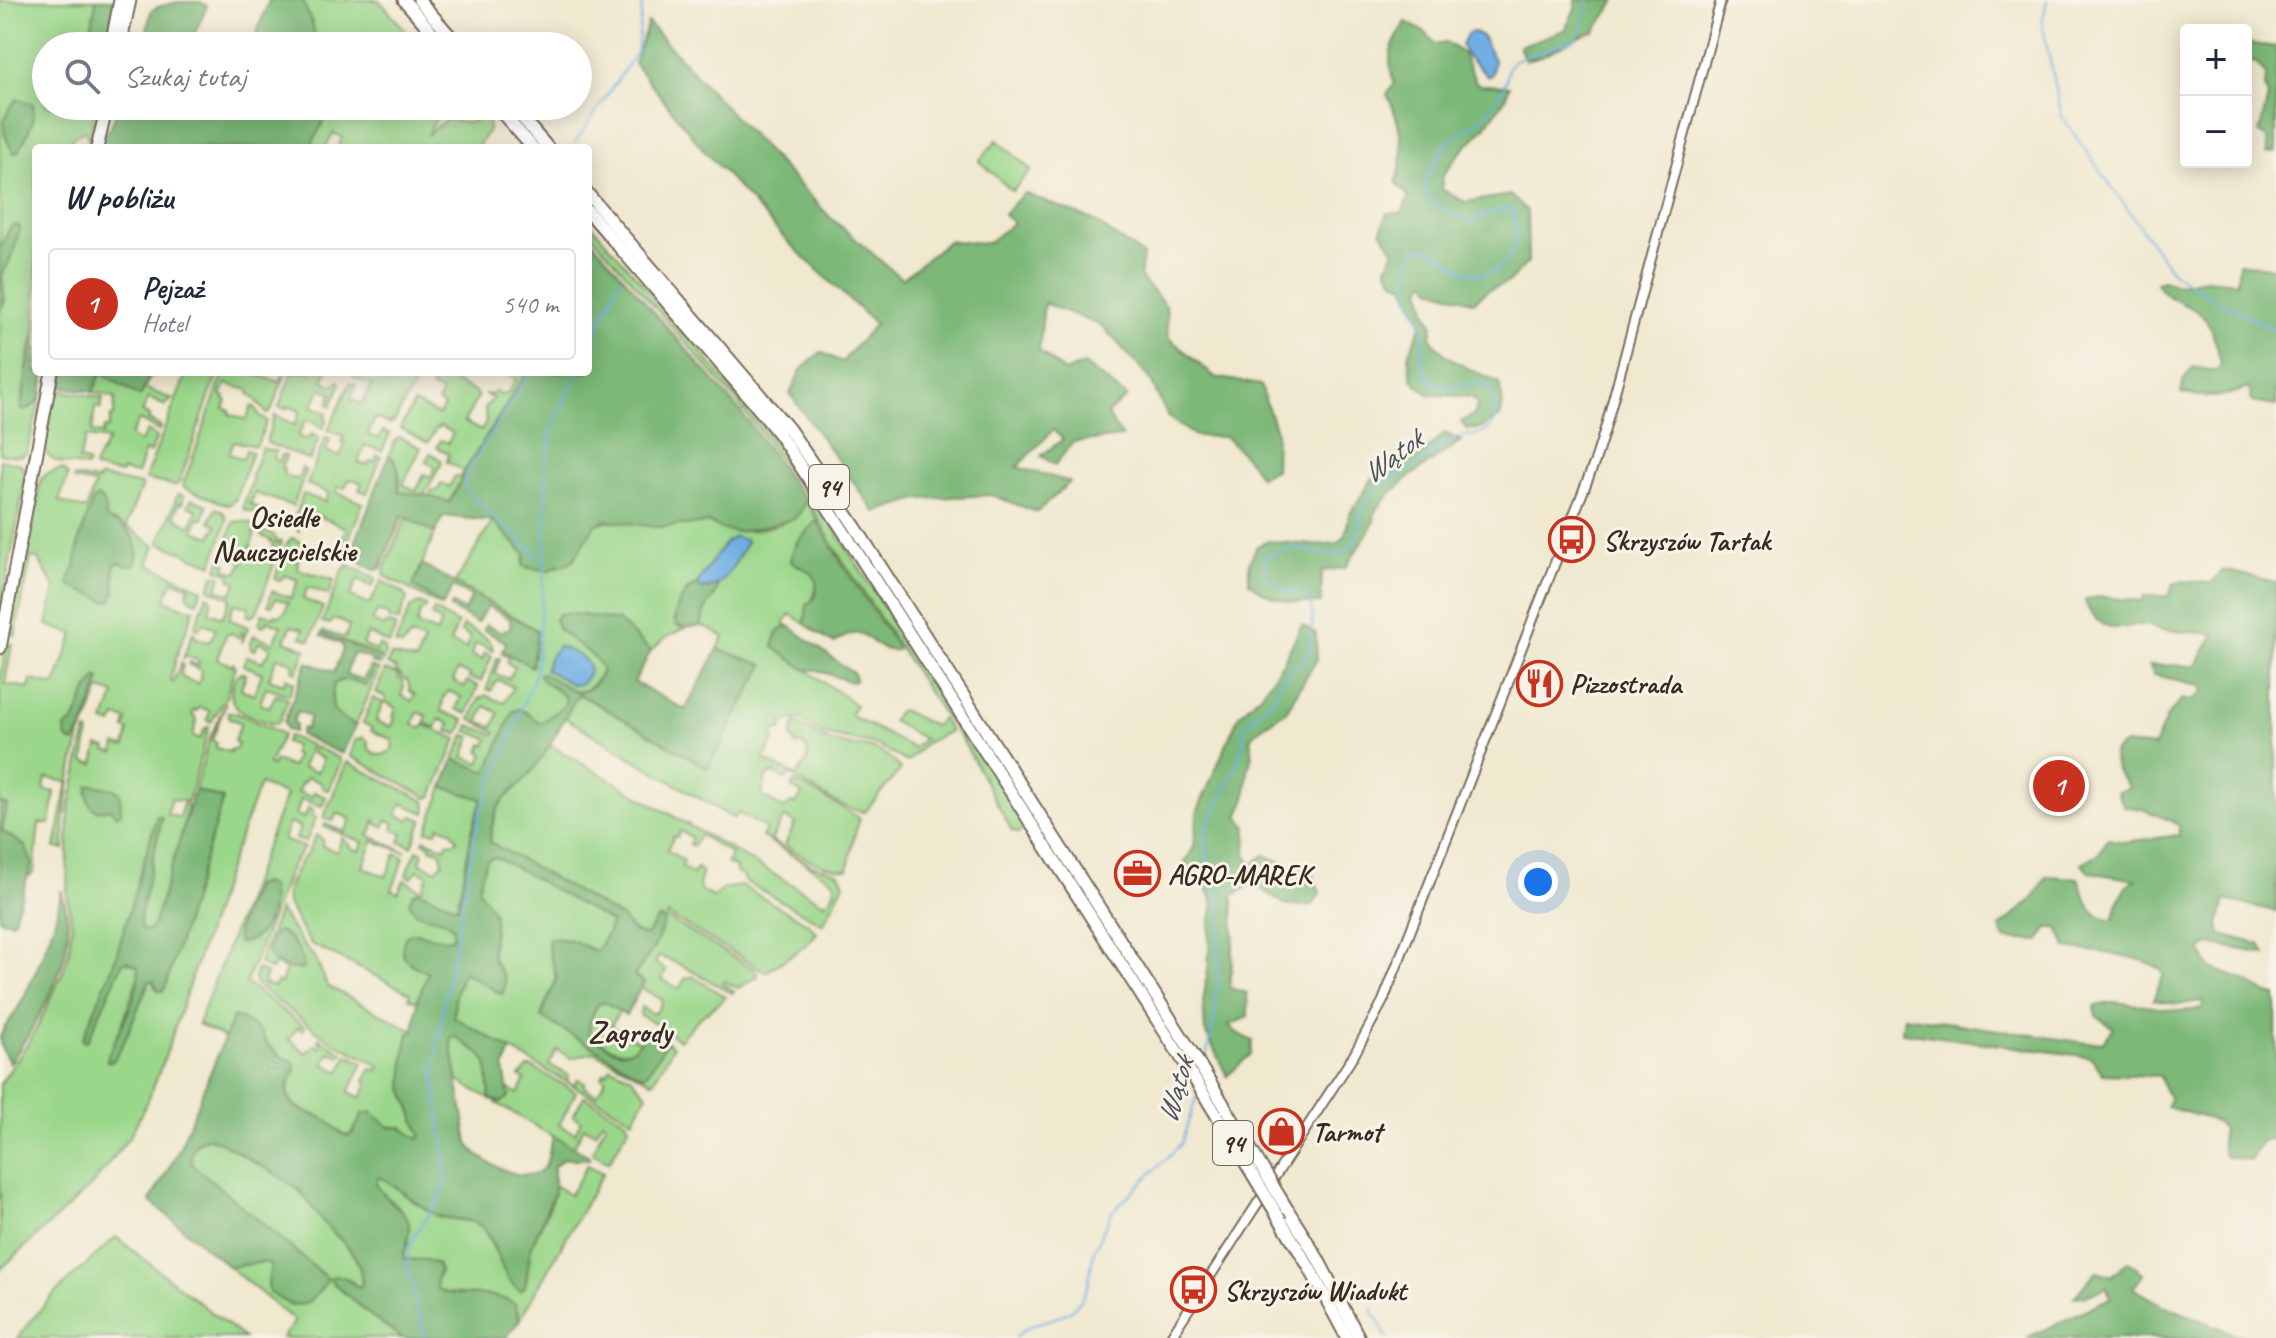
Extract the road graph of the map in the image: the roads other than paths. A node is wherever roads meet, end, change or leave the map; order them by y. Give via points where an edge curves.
1 (120, 0) edge
2 (130, 0) edge
3 (404, 0) edge
4 (419, 0) edge
5 (1721, 0) edge
6 (114, 32) edge
7 (123, 32) edge
8 (432, 32) edge
9 (447, 32) edge
10 (101, 120) edge
11 (508, 120) edge
12 (524, 120) edge
13 (96, 144) edge
14 (529, 144) edge
15 (545, 144) edge
16 (592, 199) edge
17 (592, 216) edge
18 (51, 376) edge
19 (0, 648) edge
20 (1048, 838) junction
21 (1170, 1338) edge
22 (1347, 1338) edge
23 (1359, 1338) edge

1 - 6 main road
2 - 7 main road
3 - 8 main road
4 - 9 main road
5 - 21 street via 1595,461 1383,1001 1354,1055
10 - 13 main road
11 - 14 main road
12 - 15 main road
16 - 20 main road, 94 via 789,429 1035,806
17 - 20 main road, 94 via 779,434 1022,807
18 - 19 main road
20 - 22 main road, 94, bridge
20 - 23 main road, 94, bridge via 1193,1054 1318,1259

